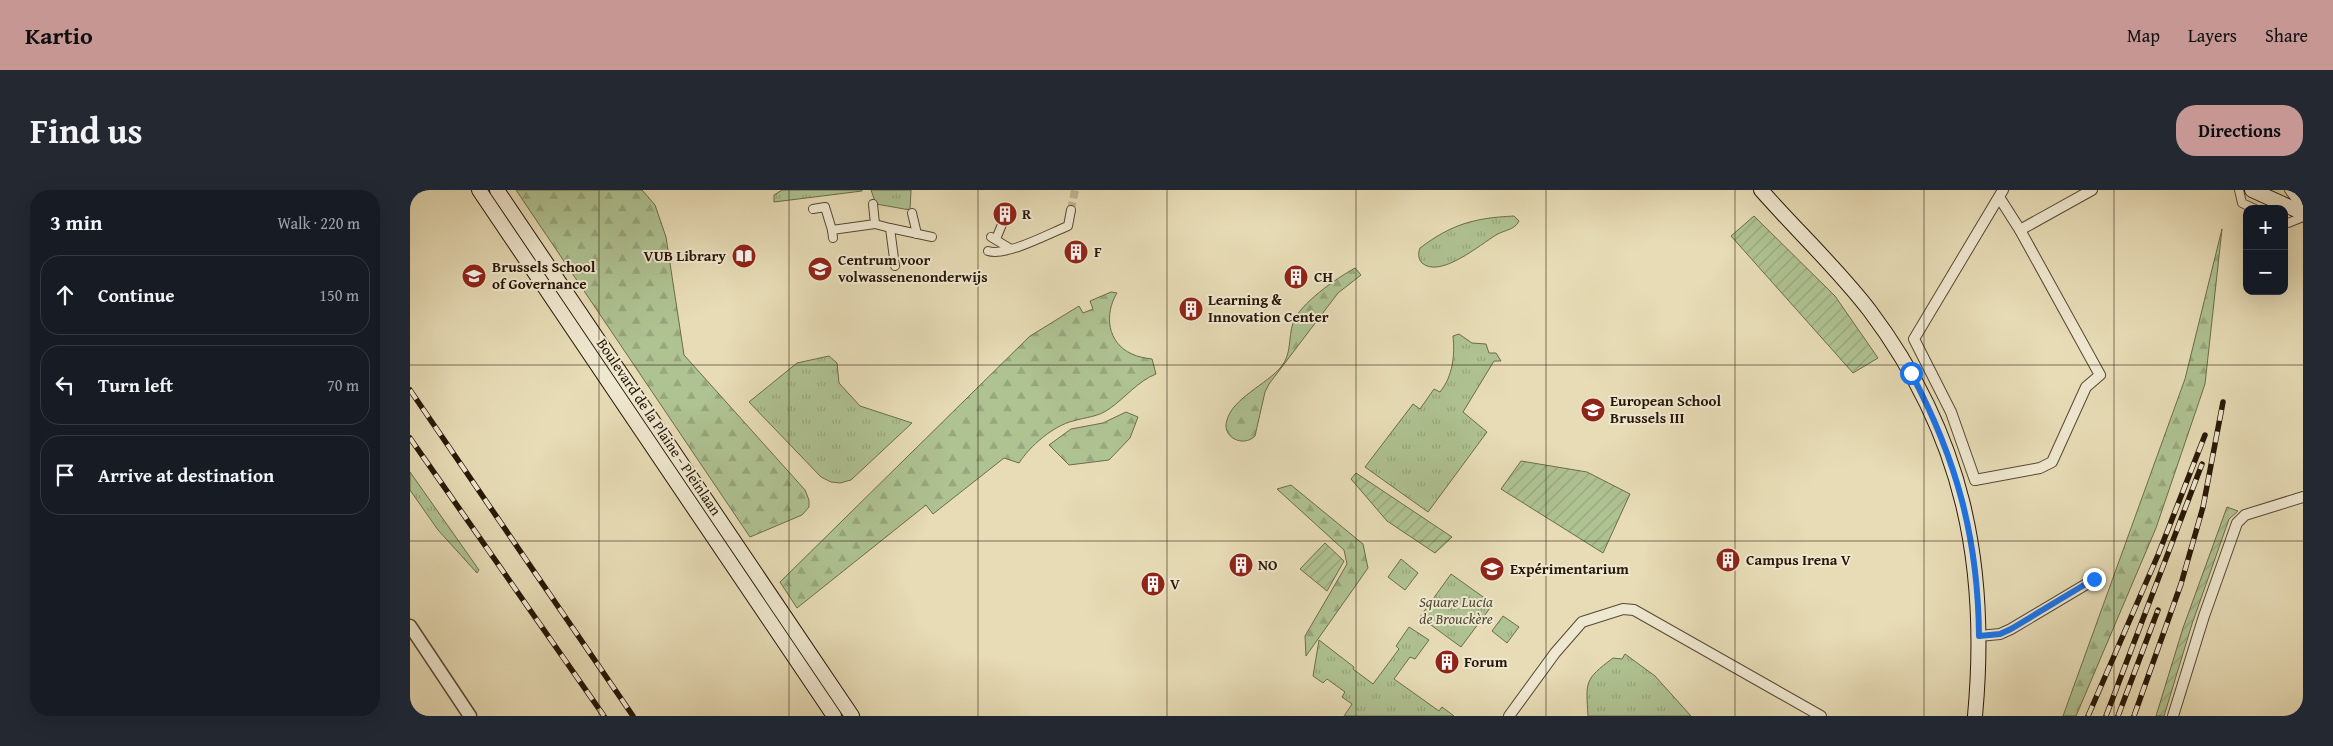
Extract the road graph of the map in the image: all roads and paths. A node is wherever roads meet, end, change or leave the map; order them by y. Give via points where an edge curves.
1 (479, 190) edge
2 (497, 190) edge
3 (1761, 190) edge
4 (2092, 190) edge
5 (2239, 190) edge
6 (2252, 190) edge
7 (2289, 190) edge
8 (2001, 193) edge
9 (873, 204) dead end
10 (2246, 205) edge
11 (813, 209) dead end
12 (2303, 209) edge
13 (1071, 210) tunnel mouth
14 (912, 213) dead end
15 (2303, 215) edge
16 (1003, 222) dead end
17 (2288, 223) edge
18 (875, 224) junction
19 (857, 227) junction
20 (890, 228) junction
21 (2020, 230) junction
22 (917, 234) junction
23 (858, 236) dead end
24 (932, 237) dead end
25 (1011, 249) junction
26 (988, 251) dead end
27 (895, 266) dead end
28 (2303, 497) edge
29 (2094, 579) dead end
30 (410, 626) edge
31 (1979, 636) junction
32 (824, 675) junction
33 (812, 683) junction
34 (470, 716) edge
35 (834, 716) edge
36 (852, 716) edge
37 (1509, 716) edge
38 (1821, 716) edge
39 (1975, 716) edge
40 (2173, 716) edge

1 - 33 main road, Boulevard de la Plaine - Pleinlaan
2 - 32 main road, Boulevard de la Plaine - Pleinlaan
3 - 31 main road via 1869,310 1895,346 1927,403 1956,474 1966,516 1978,595
4 - 21 street
5 - 10 street via 2242,203
6 - 15 main road
7 - 12 street
8 - 21 street
8 - 21 street via 1914,339 1951,412 1976,480 2040,468 2052,462 2086,388 2100,375
9 - 18 street
11 - 19 street via 825,207 832,234
13 - 25 street via 1068,226
14 - 22 street
15 - 17 street
16 - 25 street via 994,238
18 - 19 street
18 - 20 street
19 - 23 street
20 - 22 street
20 - 27 street
22 - 24 street
25 - 26 street
28 - 40 street via 2245,515 2237,523
29 - 31 street via 2011,629 2000,634
30 - 34 street
31 - 39 main road
32 - 33 street
32 - 36 main road, Boulevard de la Plaine - Pleinlaan
33 - 35 main road, Boulevard de la Plaine - Pleinlaan
37 - 38 street via 1554,653 1582,622 1623,609 1634,610

